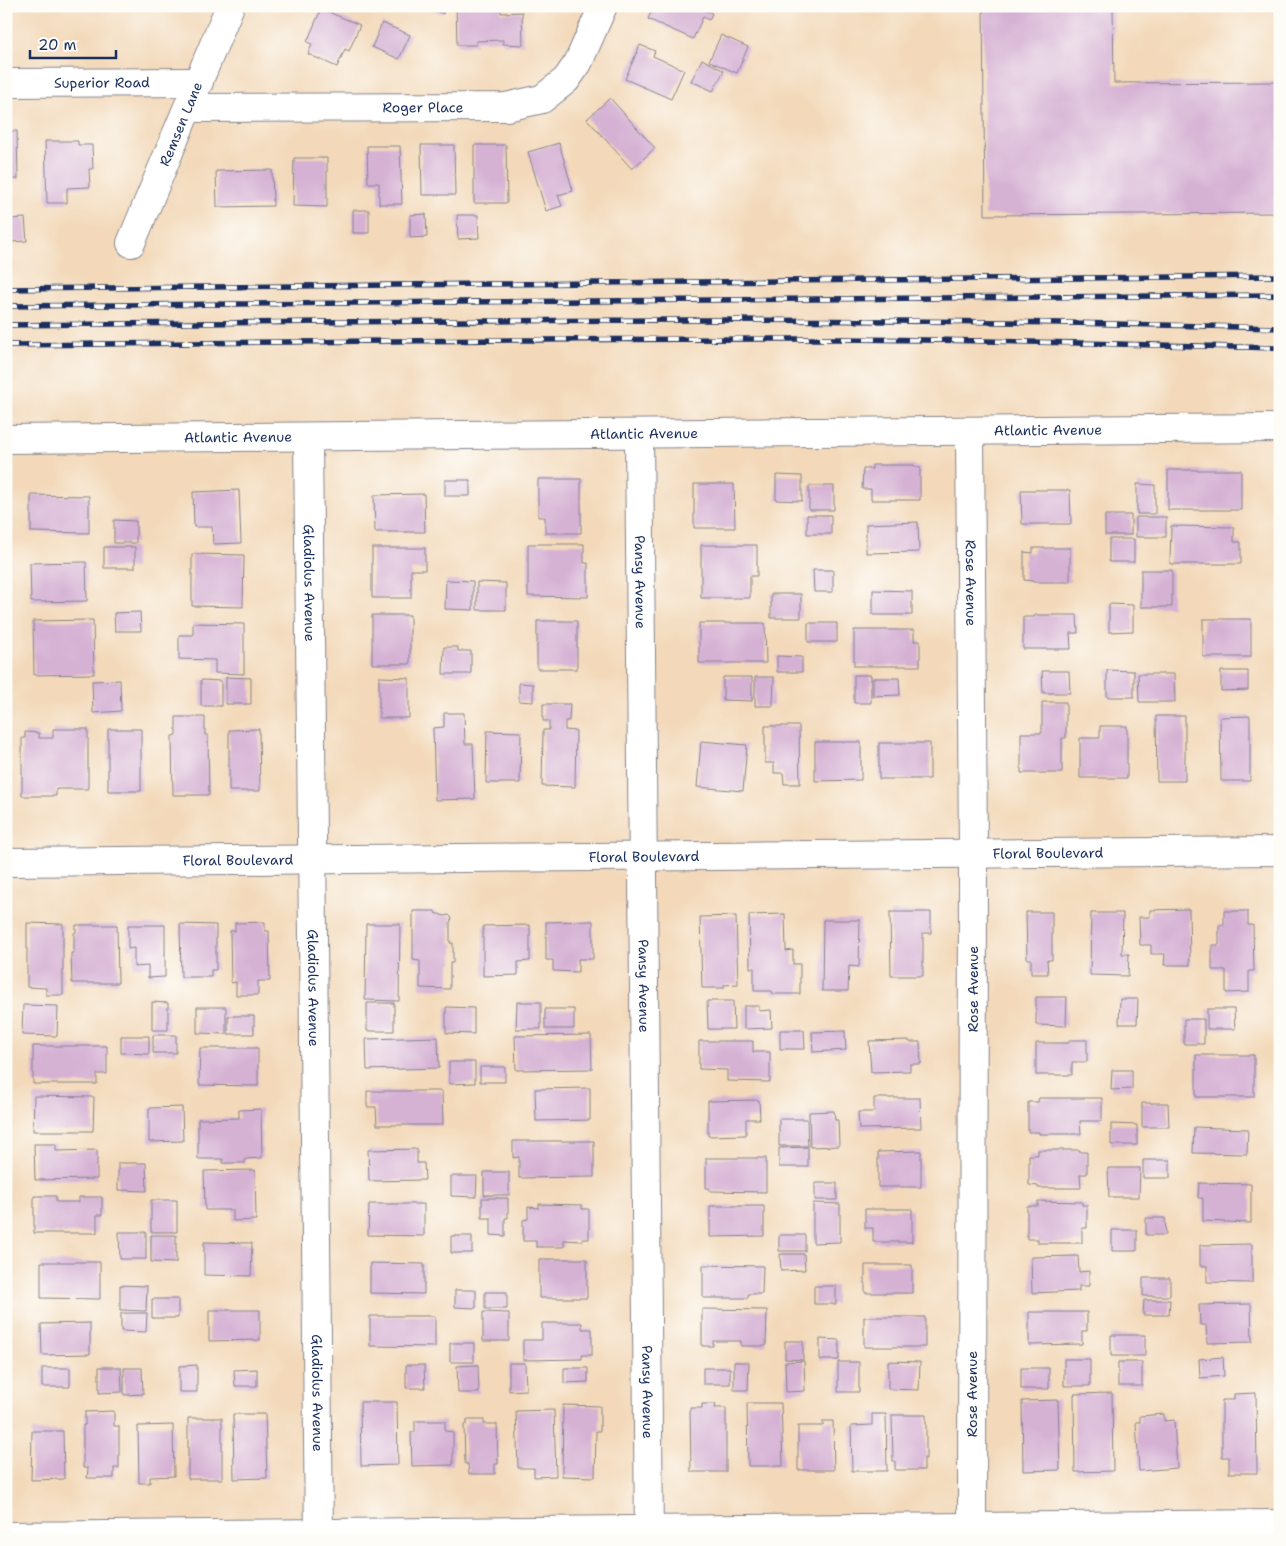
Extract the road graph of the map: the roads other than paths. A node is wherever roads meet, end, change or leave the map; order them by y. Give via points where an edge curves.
1 (230, 6) edge
2 (603, 6) edge
3 (199, 82) junction
4 (6, 83) edge
5 (188, 108) junction
6 (131, 243) dead end
7 (1280, 428) edge
8 (970, 431) junction
9 (639, 434) junction
10 (308, 436) junction
11 (6, 439) edge
12 (1280, 851) edge
13 (973, 854) junction
14 (643, 856) junction
15 (312, 859) junction
16 (6, 862) edge
17 (1280, 1524) edge
18 (1077, 1533) edge
19 (979, 1534) edge
20 (649, 1535) edge
21 (6, 1536) edge
22 (318, 1536) edge

1 - 3 street, Remsen Lane
2 - 5 street, Roger Place via 578,63 566,80 542,99 506,107
3 - 4 street, Superior Road
3 - 5 street, Remsen Lane
5 - 6 street, Remsen Lane
7 - 8 street, Atlantic Avenue
8 - 9 street, Atlantic Avenue
8 - 13 street, Rose Avenue
9 - 10 street, Atlantic Avenue
9 - 14 street, Pansy Avenue
10 - 11 street, Atlantic Avenue
10 - 15 street, Gladiolus Avenue
12 - 13 street, Floral Boulevard
13 - 14 street, Floral Boulevard
13 - 19 street, Rose Avenue
14 - 15 street, Floral Boulevard
14 - 20 street, Pansy Avenue
15 - 16 street, Floral Boulevard
15 - 22 street, Gladiolus Avenue
17 - 18 street
18 - 19 street
19 - 20 street
20 - 22 street
21 - 22 street

